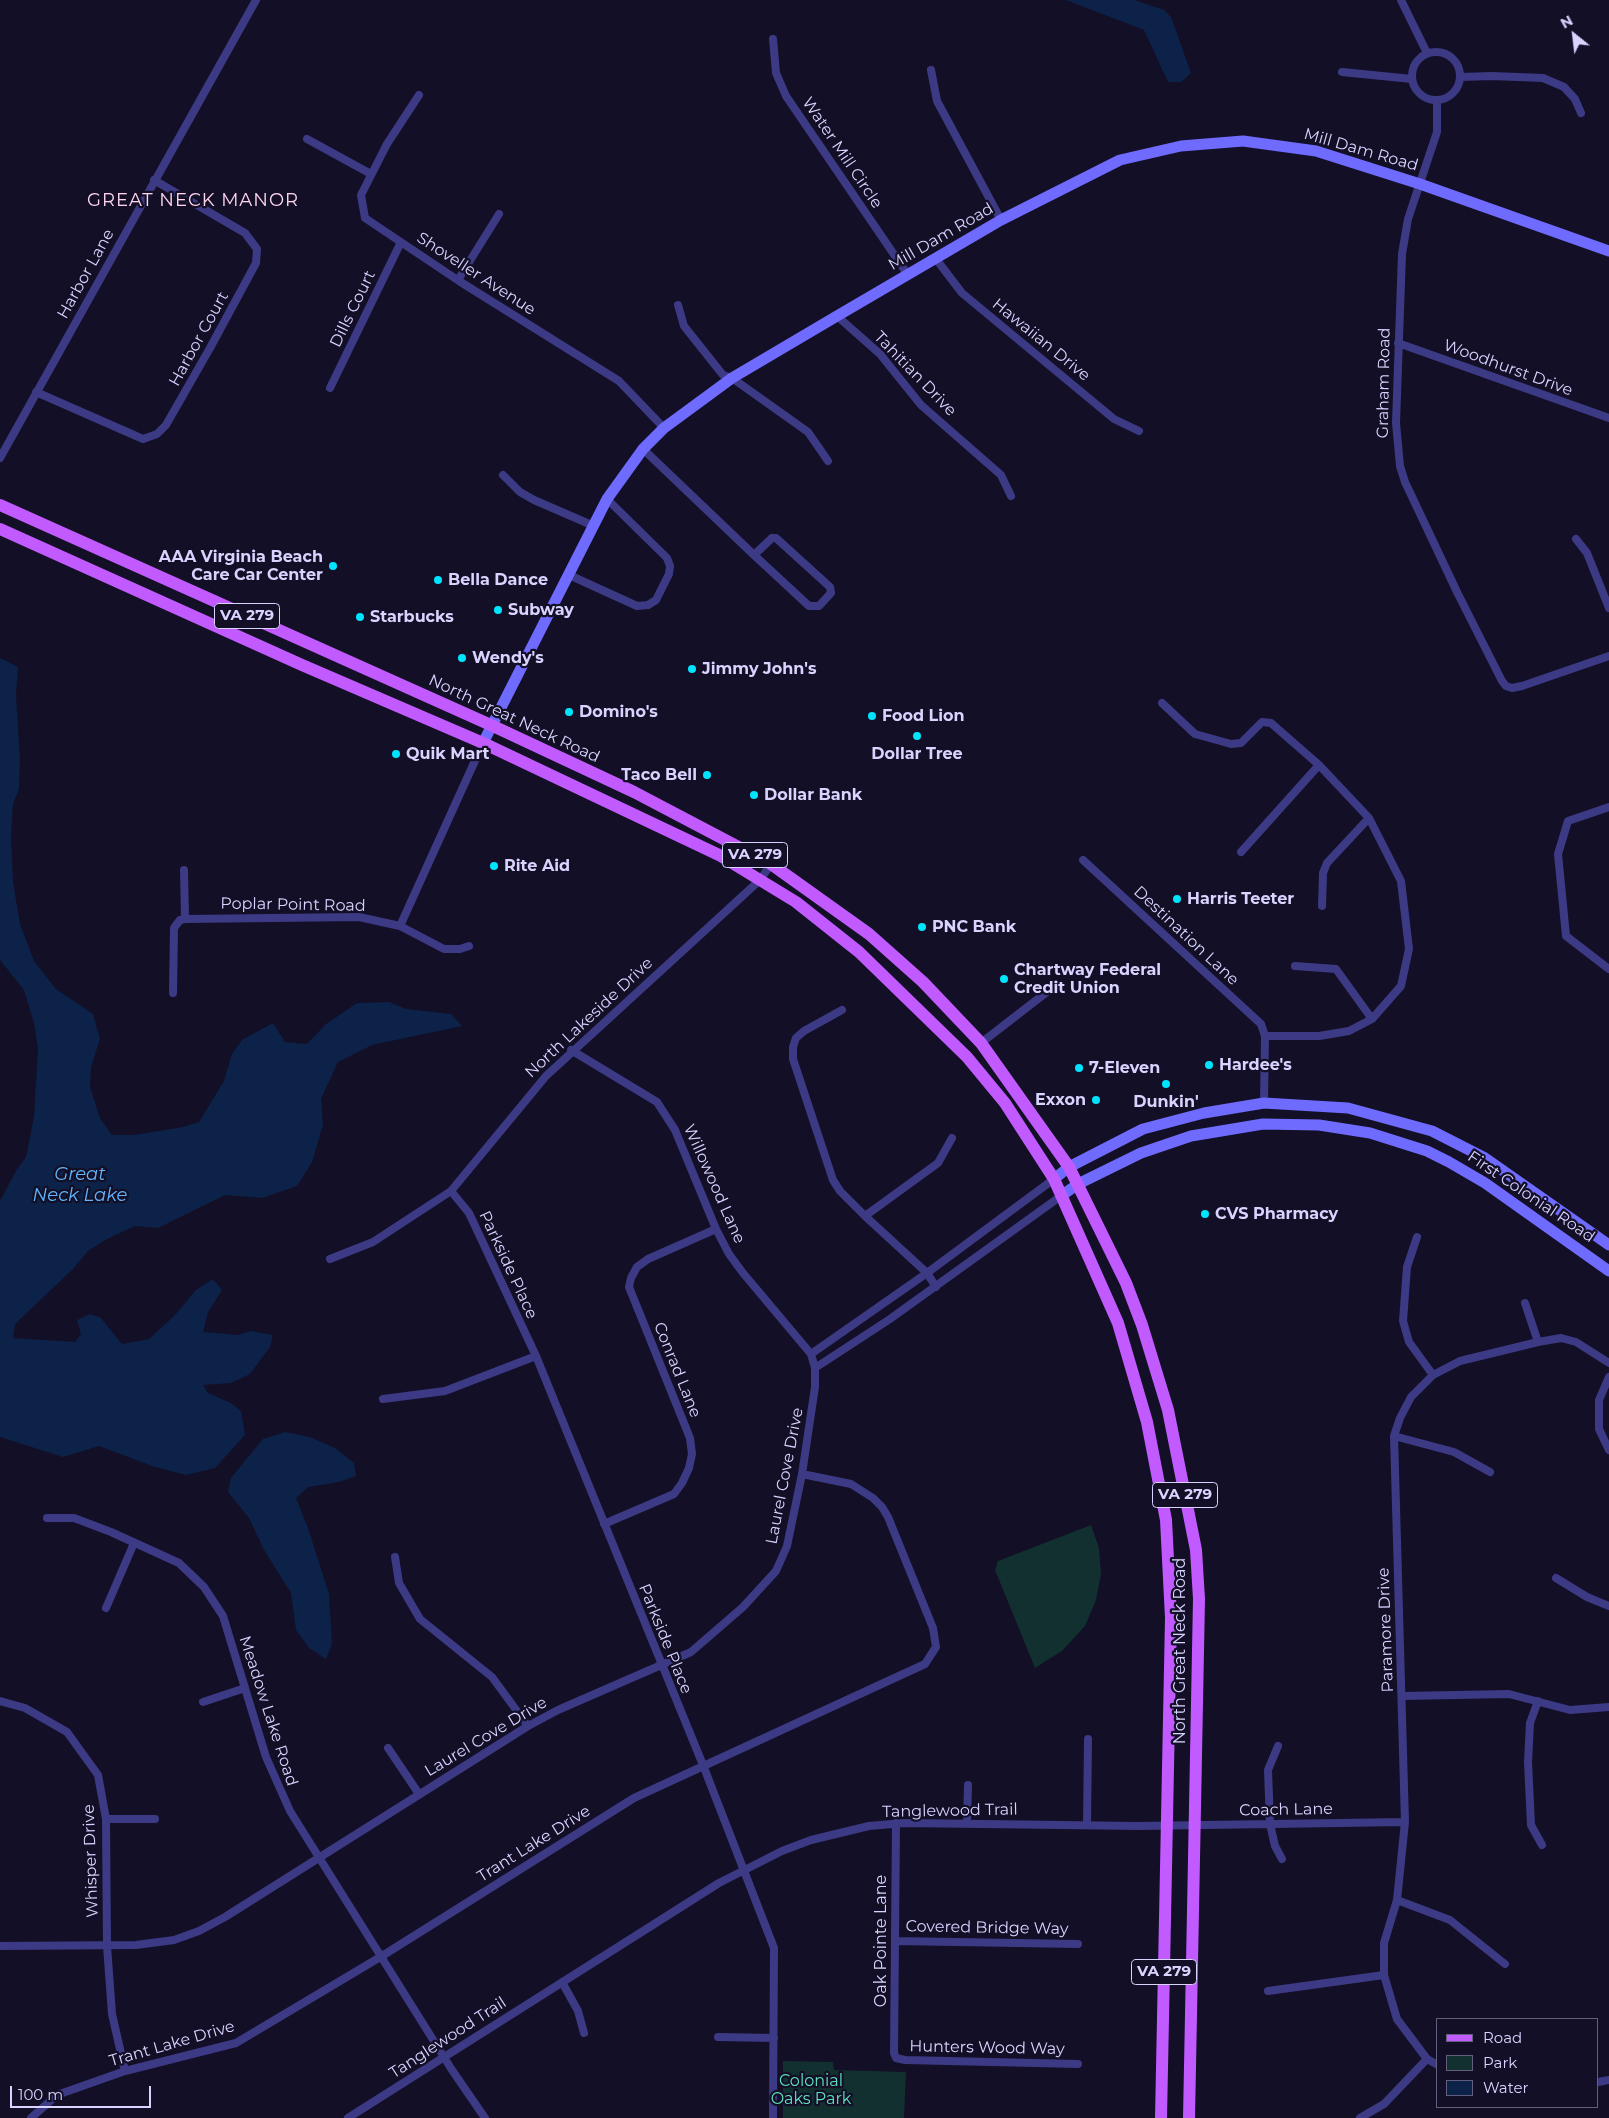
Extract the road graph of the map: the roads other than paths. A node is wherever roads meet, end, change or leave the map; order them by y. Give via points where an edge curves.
1 (256, 0) edge
2 (1401, 0) edge
3 (773, 39) dead end
4 (1427, 53) junction
5 (931, 70) dead end
6 (1342, 72) dead end
7 (1460, 77) junction
8 (1412, 79) junction
9 (419, 95) dead end
10 (1438, 100) junction
11 (1581, 113) dead end
12 (307, 139) dead end
13 (371, 174) junction
14 (154, 180) junction
15 (1420, 184) junction
16 (499, 214) dead end
17 (1001, 220) junction
18 (401, 242) junction
19 (1609, 251) edge
20 (936, 259) junction
21 (908, 275) junction
22 (458, 280) junction
23 (678, 306) dead end
24 (837, 316) junction
25 (1398, 343) junction
26 (732, 378) junction
27 (330, 388) dead end
28 (36, 392) junction
29 (1609, 418) edge
30 (664, 428) junction
31 (1139, 431) dead end
32 (642, 449) junction
33 (0, 458) edge
34 (828, 461) dead end
35 (503, 475) dead end
36 (1011, 496) dead end
37 (607, 499) junction
38 (0, 505) edge
39 (594, 526) junction
40 (0, 529) edge
41 (1576, 539) dead end
42 (754, 555) junction
43 (569, 575) junction
44 (1609, 608) edge
45 (1609, 656) edge
46 (1162, 703) dead end
47 (493, 726) junction
48 (484, 744) junction
49 (1319, 765) junction
50 (1609, 807) edge
51 (1369, 818) junction
52 (1241, 852) dead end
53 (1082, 860) dead end
54 (771, 864) junction
55 (184, 870) dead end
56 (760, 880) junction
57 (1322, 906) dead end
58 (185, 919) junction
59 (400, 926) junction
60 (469, 946) dead end
61 (1295, 966) dead end
62 (1609, 969) edge
63 (1052, 988) dead end
64 (173, 993) dead end
65 (842, 1010) dead end
66 (1372, 1019) junction
67 (1319, 1026) dead end
68 (1265, 1036) junction
69 (1319, 1036) junction
70 (981, 1043) junction
71 (571, 1050) junction
72 (1264, 1103) junction
73 (952, 1138) dead end
74 (1069, 1167) junction
75 (1054, 1179) junction
76 (1078, 1184) junction
77 (451, 1191) junction
78 (1061, 1196) junction
79 (865, 1216) junction
80 (716, 1229) junction
81 (1417, 1237) dead end
82 (1609, 1245) edge
83 (330, 1259) dead end
84 (1609, 1270) edge
85 (927, 1273) junction
86 (936, 1287) junction
87 (1525, 1303) dead end
88 (1538, 1342) junction
89 (811, 1354) junction
90 (536, 1356) junction
91 (1609, 1363) edge
92 (815, 1368) junction
93 (1433, 1375) junction
94 (1609, 1377) edge
95 (383, 1399) dead end
96 (1394, 1436) junction
97 (1609, 1450) edge
98 (1490, 1472) dead end
99 (802, 1474) junction
100 (47, 1518) dead end
101 (604, 1524) junction
102 (134, 1543) junction
103 (395, 1557) dead end
104 (1556, 1578) dead end
105 (1609, 1606) edge
106 (106, 1608) dead end
107 (661, 1666) junction
108 (245, 1688) junction
109 (1402, 1696) junction
110 (0, 1700) edge
111 (203, 1702) dead end
112 (1538, 1702) junction
113 (1609, 1707) edge
114 (528, 1726) junction
115 (1088, 1739) dead end
116 (1278, 1746) dead end
117 (388, 1748) dead end
118 (703, 1765) junction
119 (968, 1785) dead end
120 (419, 1794) junction
121 (106, 1818) junction
122 (155, 1819) dead end
123 (1406, 1822) junction
124 (896, 1823) junction
125 (967, 1823) junction
126 (1270, 1824) junction
127 (1087, 1825) junction
128 (1168, 1826) junction
129 (1196, 1826) junction
130 (1542, 1845) dead end
131 (319, 1857) junction
132 (1282, 1859) dead end
133 (744, 1868) junction
134 (1397, 1900) junction
135 (895, 1941) junction
136 (1078, 1944) dead end
137 (0, 1946) edge
138 (107, 1946) junction
139 (382, 1956) junction
140 (1505, 1964) dead end
141 (1384, 1975) junction
142 (562, 1982) junction
143 (1268, 1992) dead end
144 (584, 2033) dead end
145 (718, 2037) dead end
146 (774, 2038) junction
147 (444, 2057) junction
148 (896, 2058) joint
149 (1427, 2059) junction
150 (1078, 2064) dead end
151 (1436, 2064) edge
152 (125, 2071) junction
153 (31, 2118) edge
154 (348, 2118) edge
155 (485, 2118) edge
156 (773, 2118) edge
157 (1161, 2118) edge
158 (1189, 2118) edge
159 (1360, 2118) edge

1 - 14 street, Harbor Lane
2 - 4 street
3 - 21 street, Water Mill Circle via 776,73 786,96
4 - 7 street via 1441,52 1453,58
4 - 8 street via 1417,61
5 - 17 street via 937,101
6 - 8 street
7 - 10 street via 1455,90
7 - 11 street via 1544,78 1564,87
8 - 10 street via 1421,94
9 - 13 street, Shoveller Avenue
10 - 15 street, Graham Road via 1437,132
12 - 13 street
13 - 18 street, Shoveller Avenue via 361,195 365,218
14 - 28 street, Harbor Lane
14 - 28 street, Harbor Court via 239,228 253,240 257,249 256,263 210,348 166,425 157,434 143,439
15 - 17 street, Mill Dam Road via 1316,151 1243,141 1181,146 1120,160
15 - 19 street, Mill Dam Road
15 - 25 street, Graham Road via 1404,236
16 - 22 street
17 - 20 street, Mill Dam Road
18 - 22 street, Shoveller Avenue
18 - 27 street, Dills Court
20 - 21 street, Mill Dam Road
20 - 31 street, Hawaiian Drive via 962,293 1114,419
21 - 24 street, Mill Dam Road
22 - 30 street, Shoveller Avenue via 619,381
23 - 26 street via 684,326 698,346 724,375
24 - 26 street, Mill Dam Road
24 - 36 street, Tahitian Drive via 880,354 921,405 1001,475
25 - 29 street, Woodhurst Drive
25 - 45 street, Graham Road via 1396,423 1400,466 1502,681 1512,688 1522,686
26 - 30 street, Mill Dam Road
26 - 34 street via 808,432
28 - 33 street, Harbor Lane
30 - 32 street, Mill Dam Road
32 - 37 street, Mill Dam Road
32 - 42 street
35 - 39 street via 520,492 534,500
37 - 39 street, Mill Dam Road
37 - 43 street via 667,558 669,574 656,600 637,606
38 - 47 main road, North Great Neck Road / VA 279
39 - 43 street, Mill Dam Road
40 - 48 main road, North Great Neck Road / VA 279
41 - 44 street via 1587,553
42 - 42 street via 809,606 820,606 831,593 830,587 776,538 769,539
43 - 47 street, Mill Dam Road
46 - 49 street via 1195,734 1231,744 1241,743 1262,722 1271,723
47 - 48 street, Mill Dam Road
47 - 54 main road, North Great Neck Road / VA 279 via 634,792
48 - 56 main road, North Great Neck Road / VA 279 via 684,838
48 - 59 street
49 - 51 street
49 - 52 street
50 - 62 street via 1568,822 1558,854 1566,936
51 - 57 street via 1327,863 1323,873
51 - 66 street via 1401,881 1409,949 1401,986
53 - 68 street, Destination Lane via 1261,1024
54 - 56 street, North Lakeside Drive
54 - 70 main road, North Great Neck Road / VA 279 via 870,934 923,982
55 - 58 street
56 - 71 street, North Lakeside Drive
56 - 75 main road, North Great Neck Road / VA 279 via 796,902 859,952 948,1039 1004,1103
58 - 59 street, Poplar Point Road via 347,916
58 - 64 street via 174,928
59 - 60 street, Poplar Point Road via 444,949
61 - 66 street via 1336,969
63 - 70 street
65 - 79 street via 796,1038 793,1058 833,1180
66 - 69 street via 1349,1031
67 - 69 street
68 - 69 street
68 - 72 street
70 - 74 main road, North Great Neck Road / VA 279
71 - 77 street, North Lakeside Drive via 525,1098
71 - 80 street, Willowood Lane via 657,1102 675,1130
72 - 74 street, First Colonial Road via 1209,1111 1142,1129
72 - 82 street, First Colonial Road via 1348,1108 1432,1131 1485,1158
73 - 79 street via 938,1163
74 - 75 street, First Colonial Road
74 - 76 main road, North Great Neck Road / VA 279
75 - 78 main road, North Great Neck Road / VA 279
75 - 85 street
76 - 78 street, First Colonial Road
76 - 84 street, First Colonial Road via 1141,1153 1191,1136 1263,1124 1319,1125 1370,1133 1427,1151 1450,1162
76 - 129 main road, North Great Neck Road / VA 279 via 1126,1283 1142,1325 1168,1410 1196,1550 1199,1600
77 - 83 street, North Lakeside Drive via 373,1242
77 - 90 street, Parkside Place via 469,1213
78 - 86 street
78 - 128 main road, North Great Neck Road / VA 279 via 1118,1323 1147,1422 1166,1520 1171,1618
79 - 85 street
80 - 89 street, Willowood Lane via 743,1273
80 - 101 street, Conrad Lane via 648,1259 637,1267 631,1278 629,1288 690,1438 692,1454 689,1468 674,1494
81 - 93 street via 1408,1267 1403,1321 1410,1342
85 - 86 street
85 - 89 street
86 - 92 street
87 - 88 street
88 - 91 street, Paramore Drive via 1561,1338 1576,1342
88 - 93 street, Paramore Drive via 1460,1361
89 - 92 street, Laurel Cove Drive
90 - 95 street via 445,1391
90 - 101 street, Parkside Place
92 - 99 street, Laurel Cove Drive
93 - 96 street, Paramore Drive via 1411,1398
94 - 97 street via 1599,1400 1599,1428
96 - 98 street via 1454,1452
96 - 109 street, Paramore Drive
99 - 107 street, Laurel Cove Drive via 788,1546 776,1571 706,1641
99 - 118 street, Trant Lake Drive via 835,1480 864,1491 882,1507 933,1628 936,1640 931,1656 925,1664
100 - 102 street, Meadow Lake Road via 74,1518
101 - 107 street, Parkside Place
102 - 106 street
102 - 108 street, Meadow Lake Road via 179,1563 204,1586 223,1616
103 - 114 street via 399,1583 420,1619 492,1677
104 - 105 street via 1587,1598
107 - 114 street, Laurel Cove Drive
107 - 118 street, Parkside Place
108 - 111 street
108 - 131 street, Meadow Lake Road via 278,1789
109 - 112 street via 1509,1694
109 - 123 street, Paramore Drive
110 - 121 street, Whisper Drive via 26,1708 67,1732 98,1774
112 - 113 street via 1570,1710
112 - 130 street via 1530,1723 1528,1762 1531,1825
114 - 120 street, Laurel Cove Drive
115 - 127 street
116 - 126 street via 1268,1770
117 - 120 street
118 - 133 street, Parkside Place
118 - 139 street, Trant Lake Drive via 634,1798
119 - 125 street
120 - 131 street, Laurel Cove Drive
121 - 122 street
121 - 138 street, Whisper Drive
123 - 126 street, Coach Lane
123 - 134 street, Paramore Drive
124 - 125 street, Tanglewood Trail
124 - 133 street, Tanglewood Trail via 811,1840
124 - 135 street, Oak Pointe Lane
125 - 127 street, Tanglewood Trail
126 - 129 street, Coach Lane
126 - 132 street
127 - 128 street, Tanglewood Trail
128 - 129 street, Coach Lane
128 - 157 main road, North Great Neck Road / VA 279
129 - 158 main road, North Great Neck Road / VA 279
131 - 138 street, Laurel Cove Drive via 199,1931 156,1943
131 - 139 street, Meadow Lake Road
133 - 142 street, Tanglewood Trail
133 - 146 street, Parkside Place via 774,1948
134 - 140 street via 1450,1920
134 - 141 street, Paramore Drive via 1384,1943
135 - 136 street, Covered Bridge Way
135 - 148 street, Oak Pointe Lane
137 - 138 street, Laurel Cove Drive
138 - 152 street, Whisper Drive via 112,2014
139 - 147 street, Meadow Lake Road
139 - 152 street, Trant Lake Drive via 236,2043
141 - 143 street
141 - 149 street, Paramore Drive via 1397,2019
142 - 144 street via 578,2011
142 - 147 street, Tanglewood Trail
145 - 146 street
146 - 156 street, Parkside Place
147 - 154 street, Tanglewood Trail
147 - 155 street, Meadow Lake Road
148 - 150 street, Hunters Wood Way
149 - 151 street, Paramore Drive
149 - 159 street via 1384,2104
152 - 153 street, Trant Lake Drive via 57,2095

